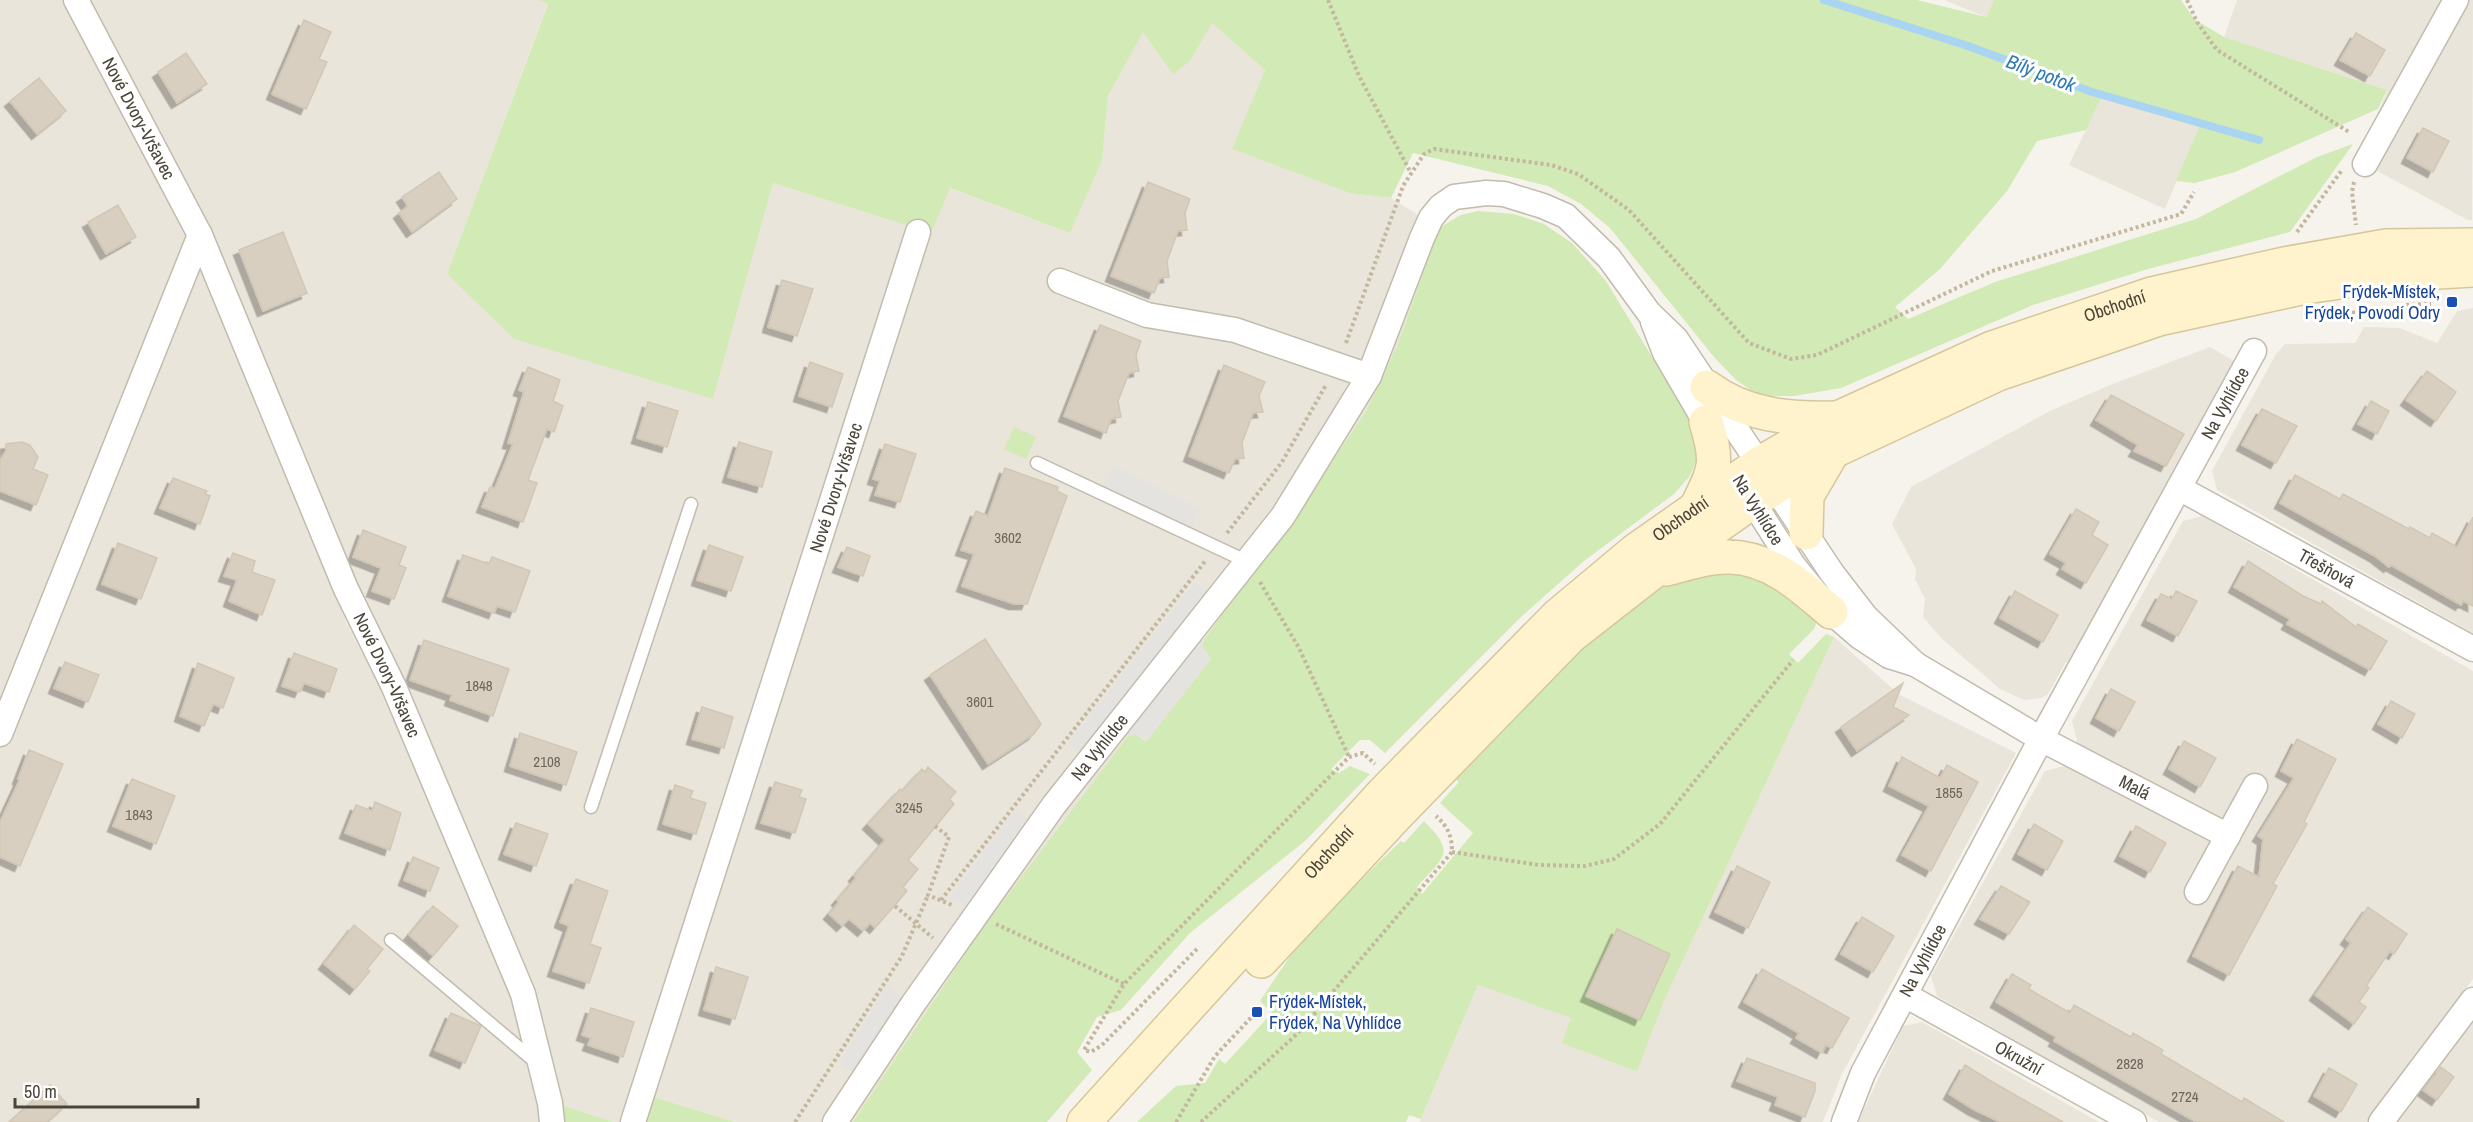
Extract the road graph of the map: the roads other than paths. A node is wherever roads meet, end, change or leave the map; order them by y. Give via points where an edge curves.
1 (76, 0) edge
2 (2456, 0) edge
3 (2356, 163) road end
4 (918, 232) dead end
5 (200, 235) junction
6 (2473, 245) edge
7 (2473, 270) edge
8 (1060, 281) dead end
9 (1649, 313) junction
10 (2254, 351) dead end
11 (1369, 376) junction
12 (1707, 387) junction
13 (1838, 418) junction
14 (1706, 422) junction
15 (1832, 452) junction
16 (1037, 463) dead end
17 (1757, 482) junction
18 (2179, 488) junction
19 (691, 504) dead end
20 (1695, 509) junction
21 (1806, 533) junction
22 (1248, 561) junction
23 (1653, 572) junction
24 (1831, 612) junction
25 (2473, 649) edge
26 (1915, 664) junction
27 (0, 734) edge
28 (2041, 739) junction
29 (2255, 786) dead end
30 (591, 807) dead end
31 (2228, 836) junction
32 (2197, 892) dead end
33 (391, 940) dead end
34 (1905, 995) junction
35 (2473, 1000) edge
36 (541, 1067) junction
37 (552, 1122) edge
38 (633, 1122) edge
39 (835, 1122) edge
40 (1084, 1122) edge
41 (1112, 1122) edge
42 (1844, 1122) edge
43 (2134, 1122) edge
44 (2381, 1122) edge

1 - 5 street, Nové Dvory-Vršavec
2 - 3 street
4 - 38 street, Nové Dvory-Vršavec
5 - 27 street
5 - 36 street, Nové Dvory-Vršavec via 346,589 394,687 524,994
6 - 13 main road, Obchodní via 2386,246 2151,294 1992,348
7 - 15 main road, Obchodní via 2388,275 2306,287 2159,319 1998,374
8 - 11 street via 1147,315 1235,330
9 - 11 street, Na Vyhlídce via 1609,258 1566,216 1504,194 1470,194 1454,198 1431,218
9 - 12 street, Na Vyhlídce via 1676,339
9 - 14 street, Na Vyhlídce via 1665,353
10 - 18 street, Na Vyhlídce
11 - 22 street, Na Vyhlídce via 1283,516
12 - 13 main road via 1743,408 1770,415
12 - 17 street, Na Vyhlídce
13 - 17 main road, Obchodní
14 - 17 street, Na Vyhlídce
14 - 20 main road via 1714,449 1714,471
15 - 17 main road, Obchodní
15 - 21 main road via 1808,496
16 - 22 lane
17 - 20 main road, Obchodní
17 - 21 street, Na Vyhlídce
17 - 23 main road, Obchodní
17 - 24 street, Na Vyhlídce via 1793,565
18 - 25 street, Třešňová
18 - 28 street, Na Vyhlídce
19 - 30 lane
20 - 40 main road, Obchodní via 1636,550 1557,616 1382,794
21 - 26 street, Na Vyhlídce via 1866,617
22 - 39 street, Na Vyhlídce via 1054,805
23 - 24 main road via 1730,557 1754,561 1791,578
23 - 41 main road, Obchodní via 1571,636 1397,814
24 - 26 street, Na Vyhlídce via 1889,656
26 - 28 street, Na Vyhlídce
28 - 31 street, Malá
28 - 34 street, Na Vyhlídce
29 - 31 street
31 - 32 street
33 - 36 lane
34 - 42 street, Na Vyhlídce via 1863,1073
34 - 43 street, Okružní
35 - 44 street
36 - 37 street, Nové Dvory-Vršavec

